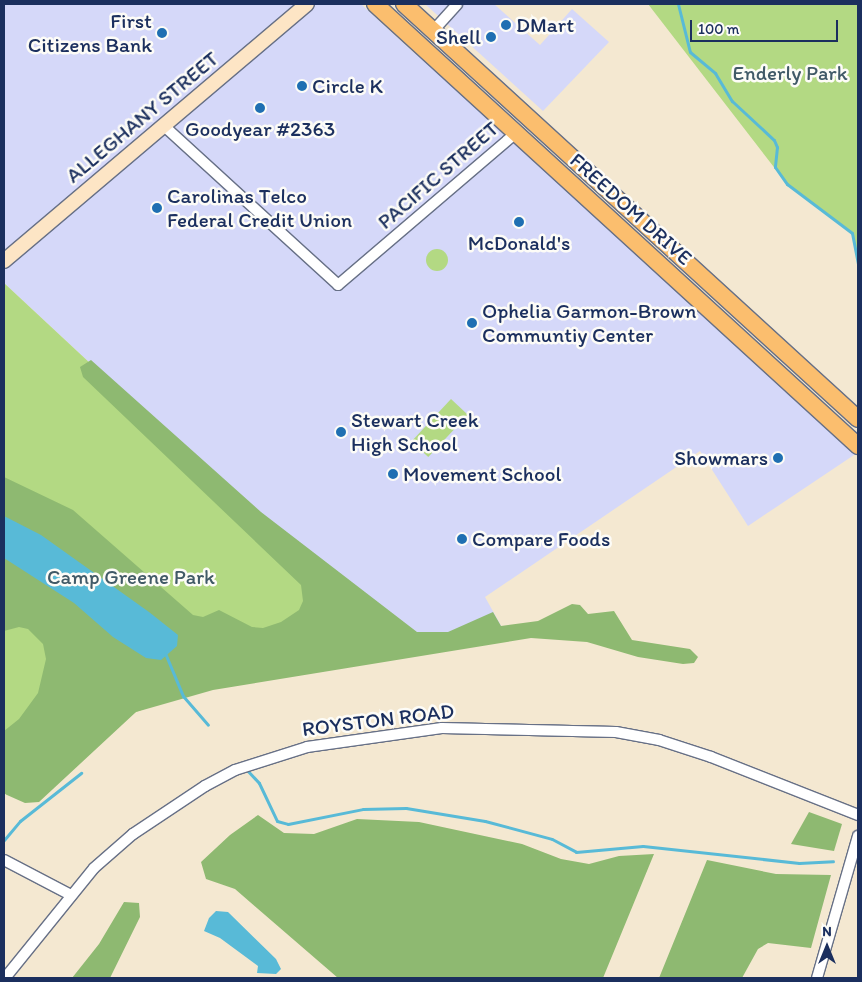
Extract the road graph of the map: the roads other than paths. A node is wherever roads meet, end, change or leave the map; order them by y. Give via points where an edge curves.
1 (307, 4) edge
2 (375, 4) edge
3 (404, 4) edge
4 (457, 4) edge
5 (433, 31) junction
6 (163, 125) junction
7 (516, 133) junction
8 (607, 189) junction
9 (4, 261) edge
10 (733, 331) junction
11 (801, 366) junction
12 (858, 419) edge
13 (858, 446) edge
14 (858, 816) edge
15 (858, 836) edge
16 (4, 860) edge
17 (71, 895) junction
18 (5, 978) edge
19 (817, 978) edge

1 - 6 street, ALLEGHANY STREET
2 - 7 main road, FREEDOM DRIVE
3 - 5 main road, FREEDOM DRIVE
4 - 5 street
5 - 8 main road, FREEDOM DRIVE
6 - 7 street, PACIFIC STREET via 338,285
6 - 9 street, ALLEGHANY STREET
7 - 8 main road via 531,130 582,176
7 - 10 main road, FREEDOM DRIVE
8 - 11 main road, FREEDOM DRIVE
10 - 11 main road via 757,340 789,370
10 - 13 main road, FREEDOM DRIVE
11 - 12 main road, FREEDOM DRIVE
14 - 17 street, ROYSTON ROAD via 710,757 636,734 471,727 407,731 287,751 234,770 133,834
15 - 19 street
16 - 17 street
17 - 18 street, ROYSTON ROAD

